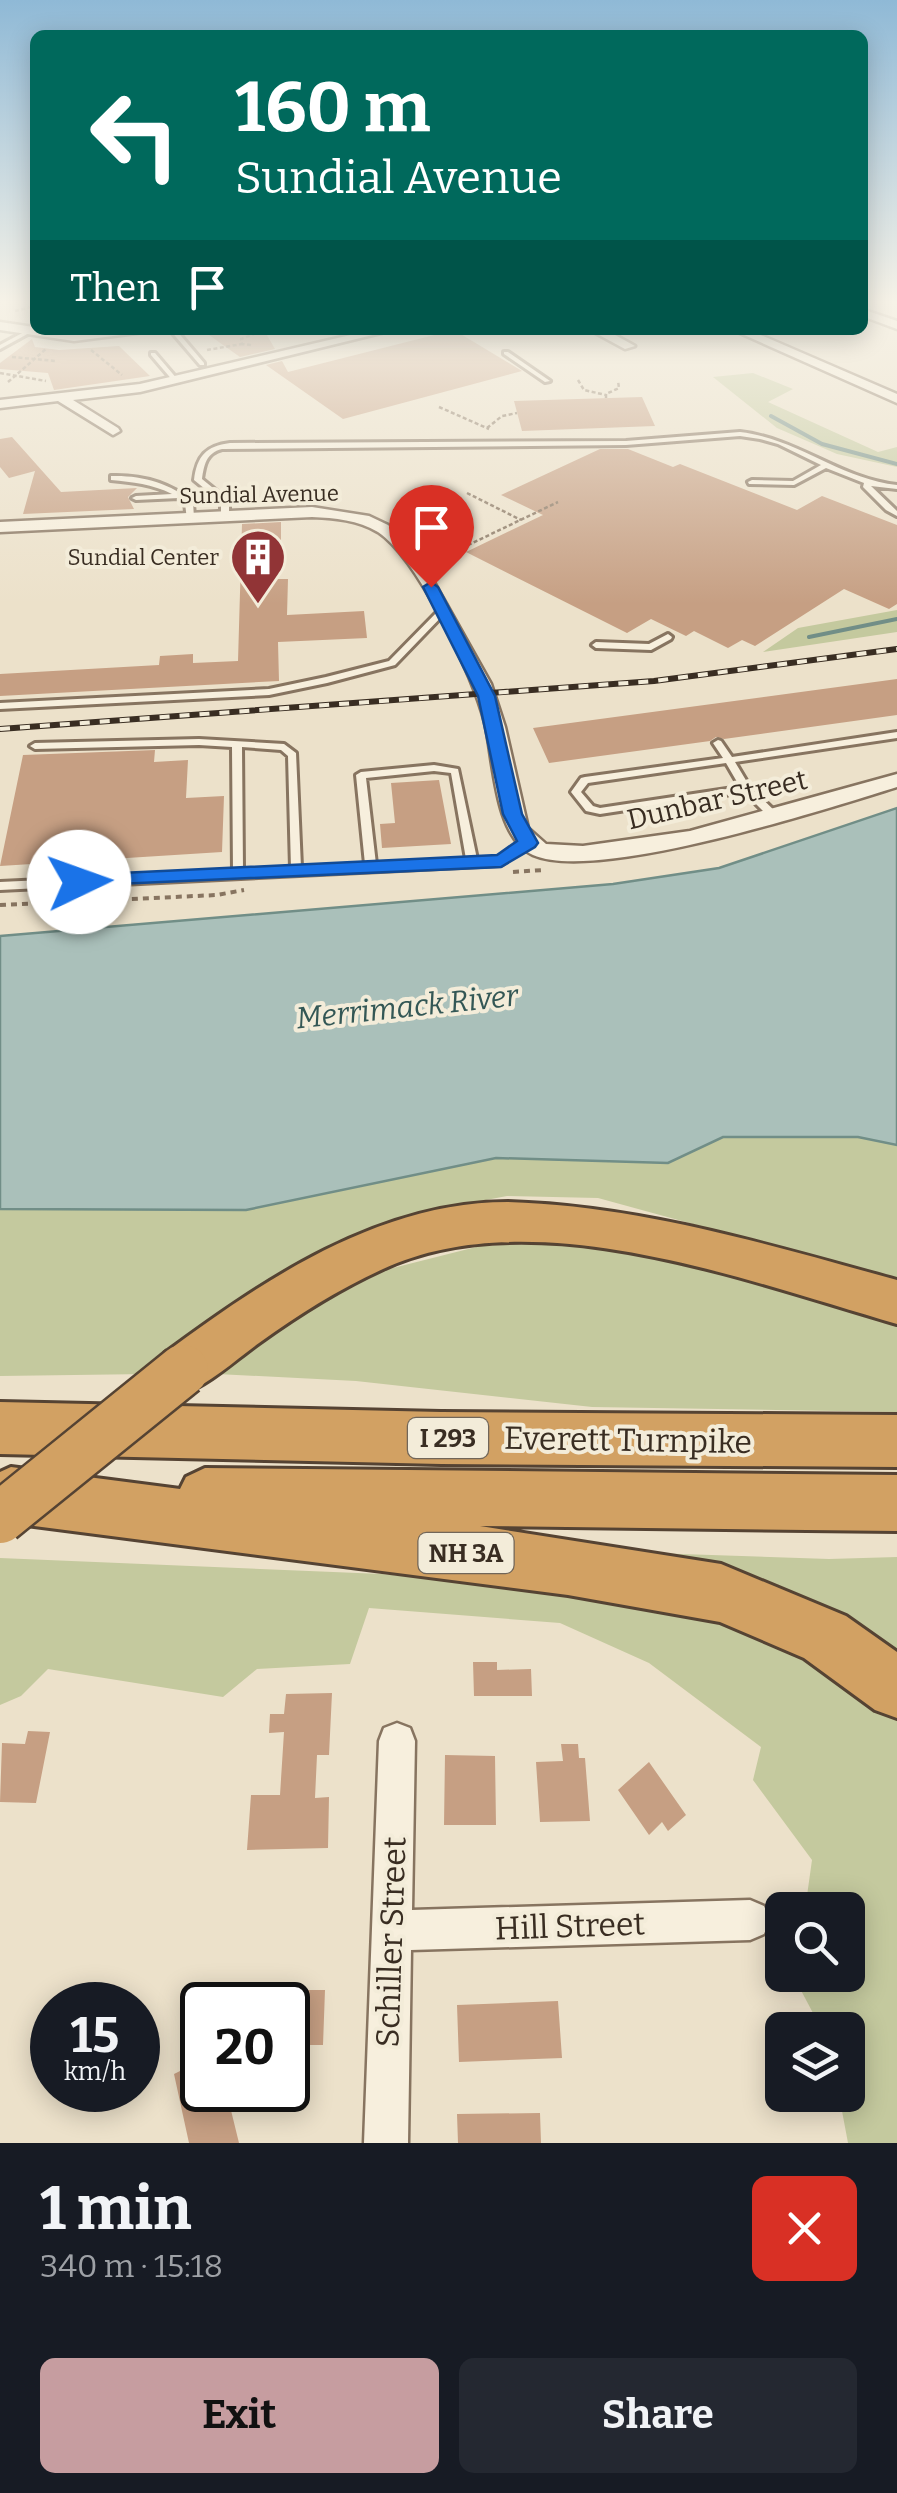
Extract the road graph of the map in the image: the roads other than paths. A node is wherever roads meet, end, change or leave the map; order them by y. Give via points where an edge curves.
1 (71, 404) edge
2 (113, 432) dead end
3 (824, 466) junction
4 (114, 478) dead end
5 (752, 482) dead end
6 (864, 483) junction
7 (897, 487) edge
8 (181, 496) junction
9 (136, 498) dead end
10 (897, 514) edge
11 (224, 516) junction
12 (190, 518) junction
13 (0, 527) edge
14 (443, 610) junction
15 (668, 637) dead end
16 (596, 645) dead end
17 (0, 706) edge
18 (897, 735) edge
19 (718, 743) dead end
20 (237, 744) junction
21 (34, 746) dead end
22 (729, 760) junction
23 (897, 780) edge
24 (746, 788) junction
25 (776, 818) junction
26 (537, 848) junction
27 (472, 862) junction
28 (371, 868) junction
29 (296, 871) junction
30 (238, 874) junction
31 (0, 886) edge
32 (897, 1302) edge
33 (0, 1428) edge
34 (897, 1440) edge
35 (4, 1502) edge
36 (897, 1503) edge
37 (897, 1688) edge
38 (397, 1741) dead end
39 (750, 1920) dead end
40 (391, 1932) junction
41 (386, 2143) edge

1 - 2 street
3 - 5 lane via 794,483
3 - 6 lane
3 - 11 lane via 772,439 740,434 590,444 227,446 206,452 198,474 202,487 225,502
4 - 8 lane via 160,483
6 - 7 lane
6 - 10 lane
8 - 9 lane
8 - 12 lane via 189,502
11 - 12 street, Sundial Avenue
11 - 14 street, Sundial Avenue via 328,512 372,522 408,547
12 - 13 street, Sundial Avenue
14 - 17 lane via 392,663 308,684 269,692
14 - 26 street, Sundial Avenue via 486,696 513,814
15 - 16 lane via 652,647
18 - 22 lane
19 - 22 lane
20 - 21 lane
20 - 29 lane via 272,744 293,755
20 - 30 lane
22 - 24 lane
22 - 24 lane via 585,780 576,792 590,810 600,811
23 - 25 street, Dunbar Street
24 - 25 lane
25 - 26 street, Dunbar Street via 668,843
26 - 27 lane via 501,861
27 - 28 lane
27 - 28 lane via 455,771 434,768 360,775
28 - 29 lane
29 - 30 lane
30 - 31 lane
32 - 35 highway, bridge via 691,1244 602,1228 512,1222 443,1228 354,1258 262,1309
33 - 34 highway, Everett Turnpike / I 293
35 - 36 highway, Everett Turnpike / I 293
35 - 37 highway, NH 3A via 568,1566 721,1593 824,1636
38 - 40 street, Schiller Street
39 - 40 street, Hill Street
40 - 41 street, Schiller Street

